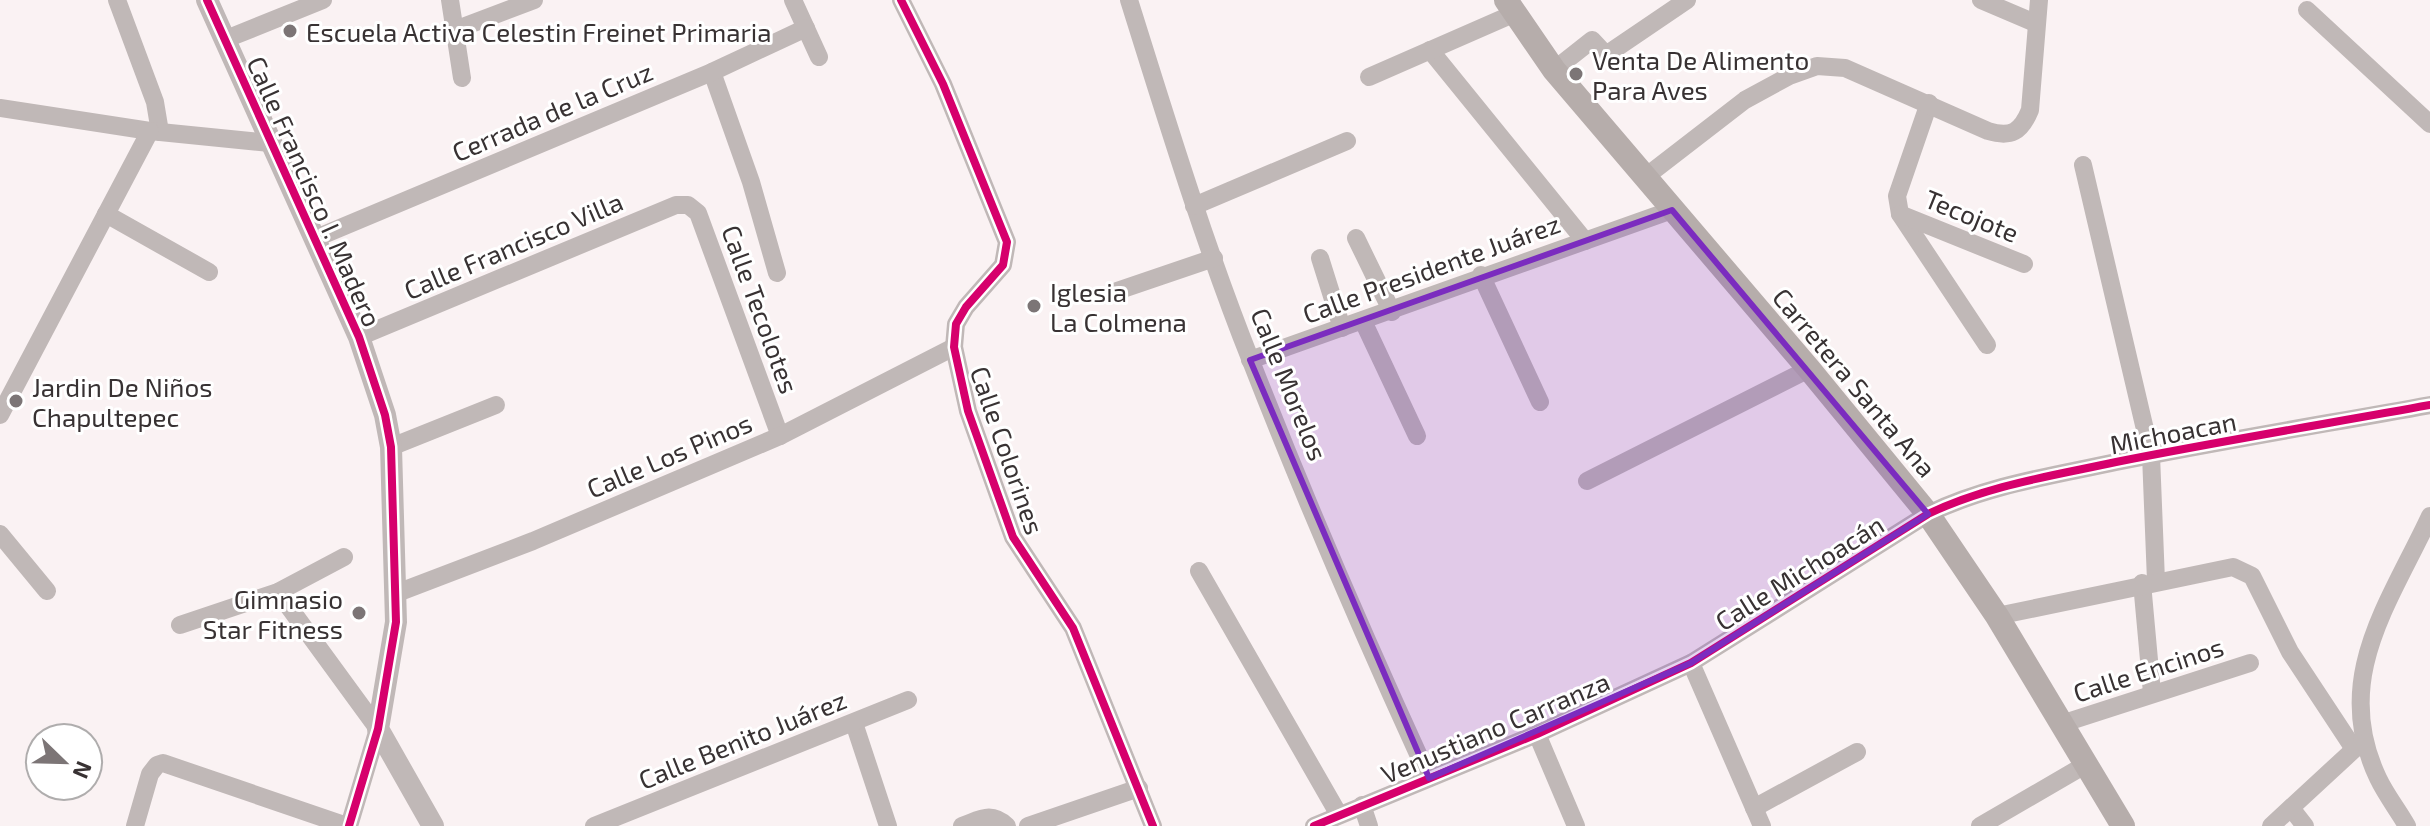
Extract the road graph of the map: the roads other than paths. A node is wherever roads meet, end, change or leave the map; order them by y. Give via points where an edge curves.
1 (117, 0) edge
2 (207, 0) edge
3 (323, 0) edge
4 (450, 0) edge
5 (534, 0) edge
6 (793, 0) edge
7 (901, 0) edge
8 (1129, 0) edge
9 (1687, 0) edge
10 (1981, 0) edge
11 (2039, 0) edge
12 (1509, 7) edge
13 (2307, 10) dead end
14 (2035, 23) junction
15 (806, 28) junction
16 (455, 30) junction
17 (226, 39) junction
18 (1430, 50) junction
19 (819, 57) dead end
20 (1554, 70) junction
21 (712, 72) junction
22 (1369, 77) dead end
23 (462, 78) dead end
24 (1929, 103) junction
25 (0, 108) edge
26 (2430, 124) edge
27 (155, 131) junction
28 (1347, 141) dead end
29 (270, 143) junction
30 (2083, 165) dead end
31 (1644, 178) junction
32 (688, 205) joint
33 (1194, 206) junction
34 (1672, 210) junction
35 (106, 214) junction
36 (1900, 214) junction
37 (316, 238) junction
38 (1356, 238) dead end
39 (1585, 241) junction
40 (1214, 258) junction
41 (1320, 258) dead end
42 (2024, 264) dead end
43 (209, 272) dead end
44 (777, 273) dead end
45 (1481, 275) junction
46 (1117, 291) dead end
47 (1392, 312) junction
48 (1363, 321) junction
49 (1342, 328) junction
50 (359, 337) junction
51 (1987, 345) dead end
52 (954, 347) junction
53 (1250, 360) junction
54 (1809, 369) junction
55 (1540, 402) dead end
56 (496, 405) dead end
57 (2430, 405) edge
58 (0, 414) edge
59 (780, 436) junction
60 (1417, 436) dead end
61 (391, 447) junction
62 (2151, 455) junction
63 (1587, 481) dead end
64 (1928, 514) junction
65 (2430, 516) edge
66 (0, 534) edge
67 (2418, 541) junction
68 (14, 552) junction
69 (2430, 556) edge
70 (344, 557) dead end
71 (0, 566) edge
72 (1199, 571) dead end
73 (2149, 582) junction
74 (47, 591) dead end
75 (278, 592) junction
76 (397, 593) junction
77 (1997, 616) junction
78 (180, 625) dead end
79 (1691, 663) junction
80 (2250, 663) dead end
81 (2152, 693) junction
82 (908, 700) dead end
83 (854, 723) junction
84 (2061, 724) junction
85 (378, 729) junction
86 (1537, 734) junction
87 (2360, 744) junction
88 (1857, 752) dead end
89 (2085, 765) junction
90 (1429, 778) junction
91 (1139, 788) junction
92 (1362, 805) junction
93 (1754, 808) junction
94 (2291, 808) junction
95 (1339, 815) junction
96 (135, 826) edge
97 (348, 826) edge
98 (433, 826) edge
99 (594, 826) edge
100 (888, 826) edge
101 (962, 826) edge
102 (1007, 826) edge
103 (1028, 826) edge
104 (1153, 826) edge
105 (1314, 826) edge
106 (1369, 826) edge
107 (1576, 826) edge
108 (1762, 826) edge
109 (1980, 826) edge
110 (2123, 826) edge
111 (2271, 826) edge
112 (2305, 826) edge
113 (2407, 826) edge

1 - 27 street via 155,102
2 - 17 street, Calle Francisco I. Madero
3 - 17 street
4 - 16 street
5 - 16 street
6 - 15 street
7 - 52 street, Calle Colorines via 943,84 1007,242 1003,265 956,324
8 - 33 street, Calle Morelos
9 - 20 street via 1606,55 1592,40
10 - 14 street
11 - 14 street
12 - 18 street
12 - 20 main road, Carretera Santa Ana
13 - 26 street
14 - 24 street via 2030,110 2015,133 1988,131
15 - 19 street
15 - 21 street, Cerrada de la Cruz
16 - 23 street
17 - 29 street, Calle Francisco I. Madero
18 - 22 street
18 - 39 street, Calle Presidente Juárez
20 - 31 main road, Carretera Santa Ana
21 - 37 street, Cerrada de la Cruz
21 - 44 street
24 - 31 street via 1845,68 1817,66 1745,100
24 - 36 street via 1899,187
25 - 27 street
27 - 29 street
27 - 35 street
28 - 33 street
29 - 37 street, Calle Francisco I. Madero
30 - 62 street
31 - 34 main road, Carretera Santa Ana
32 - 50 street, Calle Francisco Villa via 676,205
32 - 59 street, Calle Tecolotes via 698,213
33 - 40 street, Calle Morelos
34 - 39 street, Calle Presidente Juárez
34 - 54 main road, Carretera Santa Ana
35 - 43 street
35 - 58 street
36 - 42 street, Tecojote
36 - 51 street
37 - 50 street, Calle Francisco I. Madero
38 - 47 street
39 - 45 street, Calle Presidente Juárez
40 - 46 street
40 - 53 street, Calle Morelos
41 - 49 street
45 - 47 street, Calle Presidente Juárez
45 - 55 street
47 - 48 street, Calle Presidente Juárez
48 - 49 street, Calle Presidente Juárez
48 - 60 street
49 - 53 street, Calle Presidente Juárez
50 - 61 street, Calle Francisco I. Madero
52 - 59 street, Calle Los Pinos
52 - 91 street, Calle Colorines via 968,411 1013,537 1073,628
53 - 90 street, Calle Morelos via 1352,610
54 - 63 street
54 - 64 main road, Carretera Santa Ana
56 - 61 street
57 - 62 street, Michoacan
59 - 76 street, Calle Los Pinos
61 - 76 street, Calle Francisco I. Madero
62 - 64 street, Michoacan via 1996,487
62 - 73 street
64 - 77 main road, Carretera Santa Ana
64 - 79 street, Calle Michoacán
65 - 67 street
66 - 68 street
67 - 69 street
67 - 87 street via 2368,647 2359,685
68 - 71 street
68 - 74 street
70 - 75 street
72 - 95 street
73 - 77 street
73 - 81 street
73 - 87 street via 2233,567 2252,576 2290,652
75 - 78 street
75 - 85 street
76 - 85 street, Calle Francisco I. Madero
77 - 84 main road, Carretera Santa Ana
79 - 86 street, Venustiano Carranza
79 - 93 street
80 - 81 street, Calle Encinos
81 - 84 street, Calle Encinos
82 - 83 street, Calle Benito Juárez
83 - 99 street, Calle Benito Juárez
83 - 100 street
84 - 89 main road, Carretera Santa Ana
85 - 97 street, Calle Francisco I. Madero
85 - 98 street
86 - 90 street, Venustiano Carranza
86 - 107 street
87 - 94 street
87 - 113 street
88 - 93 street
89 - 109 street
89 - 110 main road, Carretera Santa Ana
90 - 92 street, Venustiano Carranza
91 - 103 street
91 - 104 street, Calle Colorines
92 - 95 street, Venustiano Carranza
92 - 106 street
93 - 108 street
94 - 111 street
94 - 112 street
95 - 105 street, Venustiano Carranza
96 - 97 street via 150,774 163,763
101 - 102 street via 988,816

